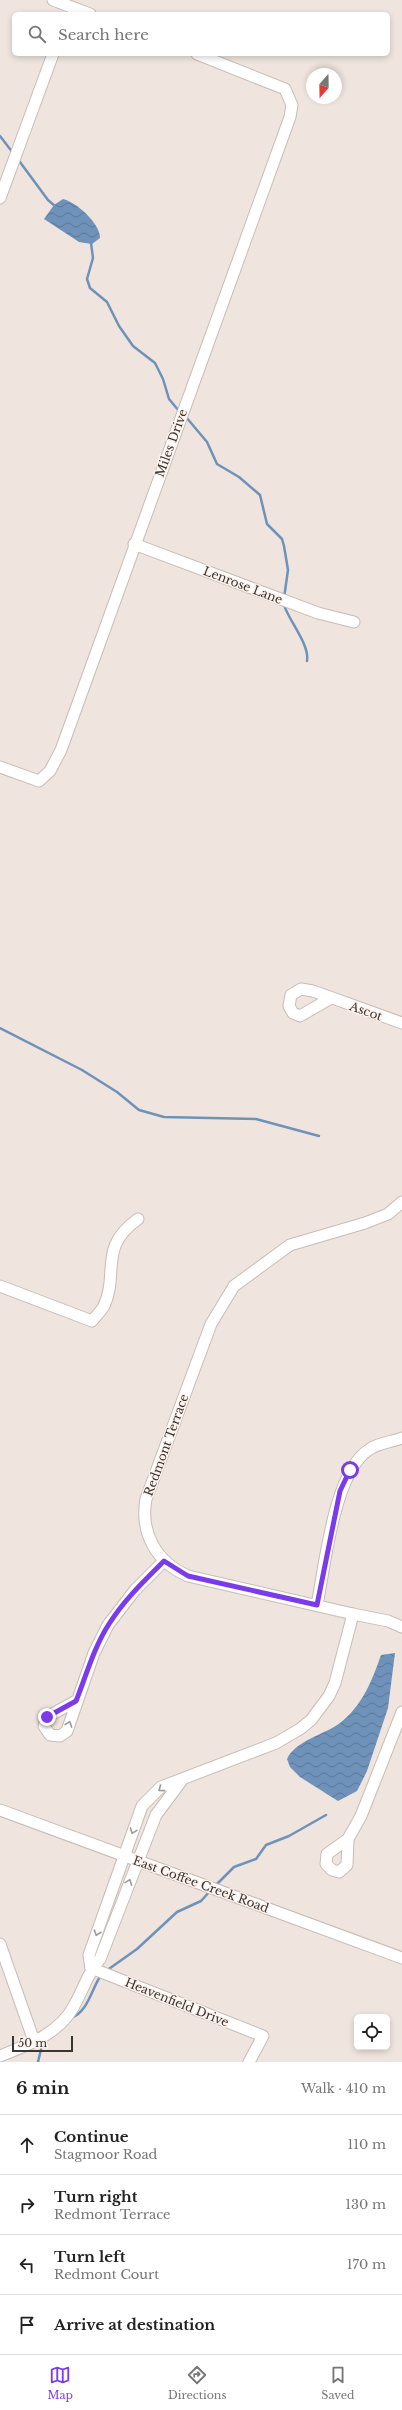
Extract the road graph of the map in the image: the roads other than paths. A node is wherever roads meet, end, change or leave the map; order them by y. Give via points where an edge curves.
1 (53, 0) edge
2 (70, 7) edge
3 (84, 12) edge
4 (52, 56) edge
5 (202, 56) edge
6 (0, 198) edge
7 (134, 544) junction
8 (354, 622) dead end
9 (0, 767) edge
10 (331, 998) dead end
11 (402, 1023) edge
12 (402, 1202) edge
13 (138, 1219) dead end
14 (0, 1286) edge
15 (402, 1438) edge
16 (164, 1561) junction
17 (317, 1605) junction
18 (353, 1614) junction
19 (402, 1627) edge
20 (76, 1701) dead end
21 (402, 1712) edge
22 (184, 1778) junction
23 (0, 1810) edge
24 (348, 1839) dead end
25 (124, 1855) junction
26 (138, 1860) junction
27 (0, 1944) edge
28 (402, 1958) edge
29 (91, 1968) junction
30 (34, 2041) junction
31 (0, 2056) edge
32 (249, 2062) edge

1 - 2 street
2 - 3 street
4 - 6 street
5 - 7 street, Miles Drive via 285,89 292,105 290,117
7 - 8 street, Lenrose Lane via 318,613
7 - 9 street, Miles Drive via 61,750 50,771 39,781
10 - 11 street, Ascot
12 - 16 street, Redmont Terrace via 388,1214 365,1223 290,1245 234,1286 211,1324 146,1499 146,1532 153,1548
13 - 14 street via 128,1225 116,1243 110,1259 109,1286 104,1306 92,1321
15 - 17 street via 370,1449 350,1470 340,1491
16 - 17 street, Redmont Terrace via 188,1576
16 - 20 street via 135,1590 108,1625 94,1653
17 - 18 street, Redmont Terrace
18 - 19 street, Redmont Terrace via 388,1621
18 - 22 street via 335,1683 329,1696 311,1720 276,1743
21 - 24 street via 379,1774
22 -> 25 street via 161,1787 142,1806
22 - 26 street via 156,1815
23 - 25 street, East Coffee Creek Road
25 - 26 street, East Coffee Creek Road
25 -> 29 street via 90,1955
26 - 28 street, East Coffee Creek Road
29 -> 26 street via 100,1959
27 - 30 street
29 - 30 street via 69,2015 59,2026
29 - 32 street, Heavenfield Drive via 263,2036
30 - 31 street

